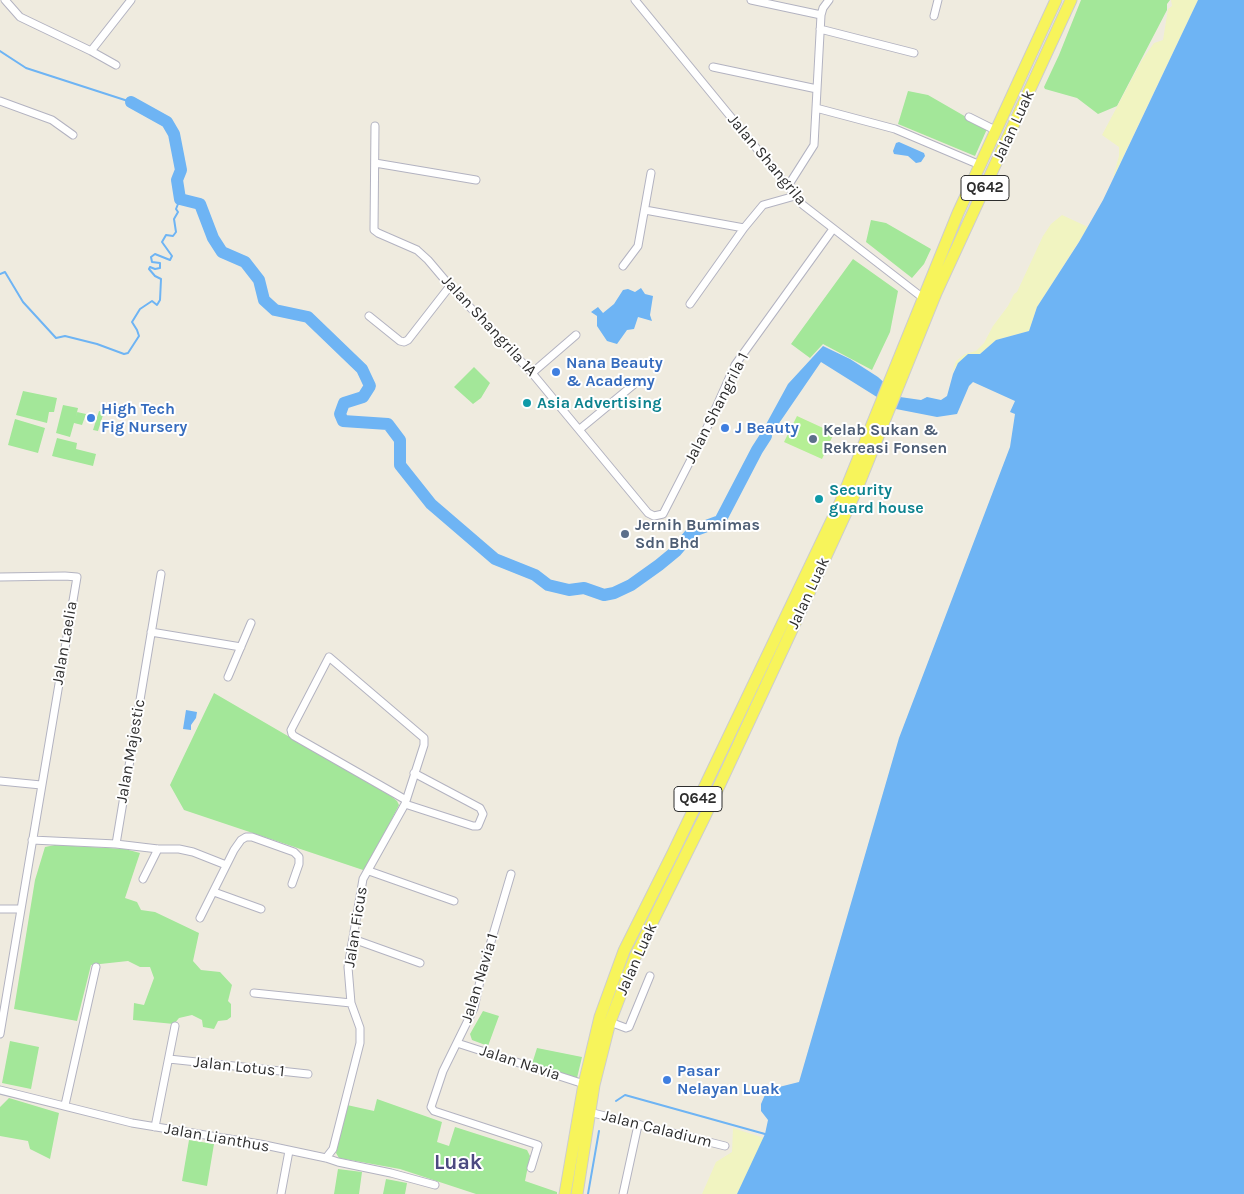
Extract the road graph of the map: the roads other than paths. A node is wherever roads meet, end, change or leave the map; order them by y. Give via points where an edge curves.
1 (6, 0) edge
2 (131, 0) edge
3 (635, 0) edge
4 (751, 0) edge
5 (829, 0) edge
6 (938, 0) edge
7 (1056, 0) edge
8 (1071, 0) edge
9 (821, 15) junction
10 (934, 16) dead end
11 (820, 29) junction
12 (91, 51) junction
13 (914, 53) dead end
14 (116, 65) dead end
15 (713, 67) dead end
16 (817, 89) junction
17 (0, 101) edge
18 (816, 108) junction
19 (969, 117) dead end
20 (375, 126) dead end
21 (997, 131) junction
22 (73, 135) dead end
23 (375, 163) junction
24 (980, 166) junction
25 (650, 173) dead end
26 (476, 180) dead end
27 (788, 186) junction
28 (795, 196) junction
29 (645, 210) junction
30 (744, 228) junction
31 (833, 229) junction
32 (623, 266) dead end
33 (450, 286) junction
34 (923, 298) junction
35 (690, 304) dead end
36 (370, 316) dead end
37 (576, 336) dead end
38 (532, 373) junction
39 (897, 376) junction
40 (638, 381) dead end
41 (880, 421) junction
42 (580, 429) junction
43 (658, 516) joint
44 (161, 574) dead end
45 (0, 577) edge
46 (251, 623) dead end
47 (151, 632) junction
48 (241, 647) junction
49 (228, 677) dead end
50 (414, 773) junction
51 (0, 782) edge
52 (41, 785) junction
53 (405, 802) junction
54 (705, 816) junction
55 (32, 840) junction
56 (116, 844) junction
57 (158, 849) junction
58 (673, 853) junction
59 (226, 865) junction
60 (679, 870) junction
61 (369, 872) junction
62 (511, 874) dead end
63 (143, 879) dead end
64 (292, 884) dead end
65 (214, 892) junction
66 (454, 901) dead end
67 (646, 905) junction
68 (0, 909) edge
69 (20, 909) junction
70 (261, 909) dead end
71 (200, 918) dead end
72 (353, 939) junction
73 (420, 962) dead end
74 (96, 967) dead end
75 (650, 976) dead end
76 (254, 994) dead end
77 (351, 1003) junction
78 (2, 1008) edge
79 (610, 1022) junction
80 (175, 1026) dead end
81 (0, 1034) edge
82 (457, 1043) junction
83 (169, 1059) junction
84 (308, 1074) dead end
85 (584, 1084) junction
86 (0, 1090) edge
87 (65, 1105) junction
88 (589, 1112) junction
89 (638, 1125) junction
90 (155, 1127) junction
91 (725, 1146) dead end
92 (289, 1151) junction
93 (326, 1158) junction
94 (531, 1168) dead end
95 (435, 1185) dead end
96 (281, 1194) edge
97 (566, 1194) edge
98 (577, 1194) edge
99 (623, 1194) edge

1 - 12 street via 20,17
2 - 12 street
3 - 27 street, Jalan Shangrila
4 - 9 street
5 - 9 street
6 - 10 street
7 - 21 main road, Jalan Luak / Q642
8 - 39 main road, Jalan Luak / Q642
9 - 11 street
11 - 13 street
11 - 16 street
12 - 14 street
15 - 16 street
16 - 18 street
17 - 22 street via 52,120
18 - 24 street via 895,129
18 - 27 street via 814,145
19 - 21 street
20 - 23 street, Jalan Shangrila 1A
21 - 24 main road, Jalan Luak / Q642
23 - 26 street
23 - 33 street, Jalan Shangrila 1A via 374,230 417,250
24 - 34 main road, Jalan Luak / Q642
25 - 29 street
27 - 28 street, Jalan Shangrila
28 - 30 street via 763,205
28 - 31 street, Jalan Shangrila
29 - 30 street
29 - 32 street via 638,246
30 - 35 street
31 - 34 street, Jalan Shangrila
31 - 43 street, Jalan Shangrila 1 via 736,365 663,514
33 - 36 street via 404,342
33 - 38 street, Jalan Shangrila 1A
34 - 39 main road, Jalan Luak / Q642
37 - 38 street
38 - 42 street, Jalan Shangrila 1A
39 - 41 main road, Jalan Luak / Q642
40 - 42 street
41 - 54 main road, Jalan Luak / Q642 via 840,526
41 - 58 main road, Jalan Luak / Q642
42 - 43 street, Jalan Shangrila 1A via 648,513
44 - 47 street, Jalan Majestic
45 - 52 street, Jalan Laelia via 76,577
46 - 48 street
47 - 48 street
47 - 56 street, Jalan Majestic
48 - 49 street
50 - 53 street, Jalan Ficus
50 - 53 street via 480,808 483,814 478,826 473,826
50 - 53 street, Jalan Ficus via 424,738 328,658 291,730 292,734
51 - 52 street
52 - 55 street, Jalan Laelia
53 - 61 street, Jalan Ficus
54 - 58 main road via 681,853
54 - 60 main road, Jalan Luak / Q642
55 - 56 street
55 - 69 street, Jalan Laelia
56 - 57 street
57 - 59 street via 186,851
57 - 63 street
58 - 67 main road, Jalan Luak / Q642
59 - 64 street via 241,840 252,838 294,852 299,857
59 - 65 street
60 - 67 main road via 673,867 667,870
60 - 79 main road, Jalan Luak / Q642 via 635,957
61 - 66 street
61 - 72 street, Jalan Ficus via 363,879
62 - 82 street, Jalan Navia 1 via 474,1008
65 - 70 street
65 - 71 street
67 - 85 main road, Jalan Luak / Q642 via 624,951 604,1007
68 - 69 street
69 - 78 street, Jalan Laelia
72 - 73 street
72 - 77 street, Jalan Ficus via 348,967
74 - 87 street
75 - 79 street via 629,1027
76 - 77 street
77 - 93 street, Jalan Ficus via 360,1028 360,1043 333,1149
78 - 81 street, Jalan Laelia
79 - 88 main road, Jalan Luak / Q642
80 - 83 street
82 - 85 street, Jalan Navia
82 - 94 street, Jalan Navia 1 via 431,1107 434,1111 538,1145
83 - 84 street, Jalan Lotus 1
83 - 90 street
85 - 97 main road, Jalan Luak / Q642
86 - 87 street, Jalan Lianthus
87 - 90 street, Jalan Lianthus
88 - 89 street, Jalan Caladium
88 - 98 main road, Jalan Luak / Q642
89 - 91 street, Jalan Caladium
89 - 99 street
90 - 92 street, Jalan Lianthus
92 - 93 street, Jalan Lianthus
92 - 96 street
93 - 95 street, Jalan Lianthus

